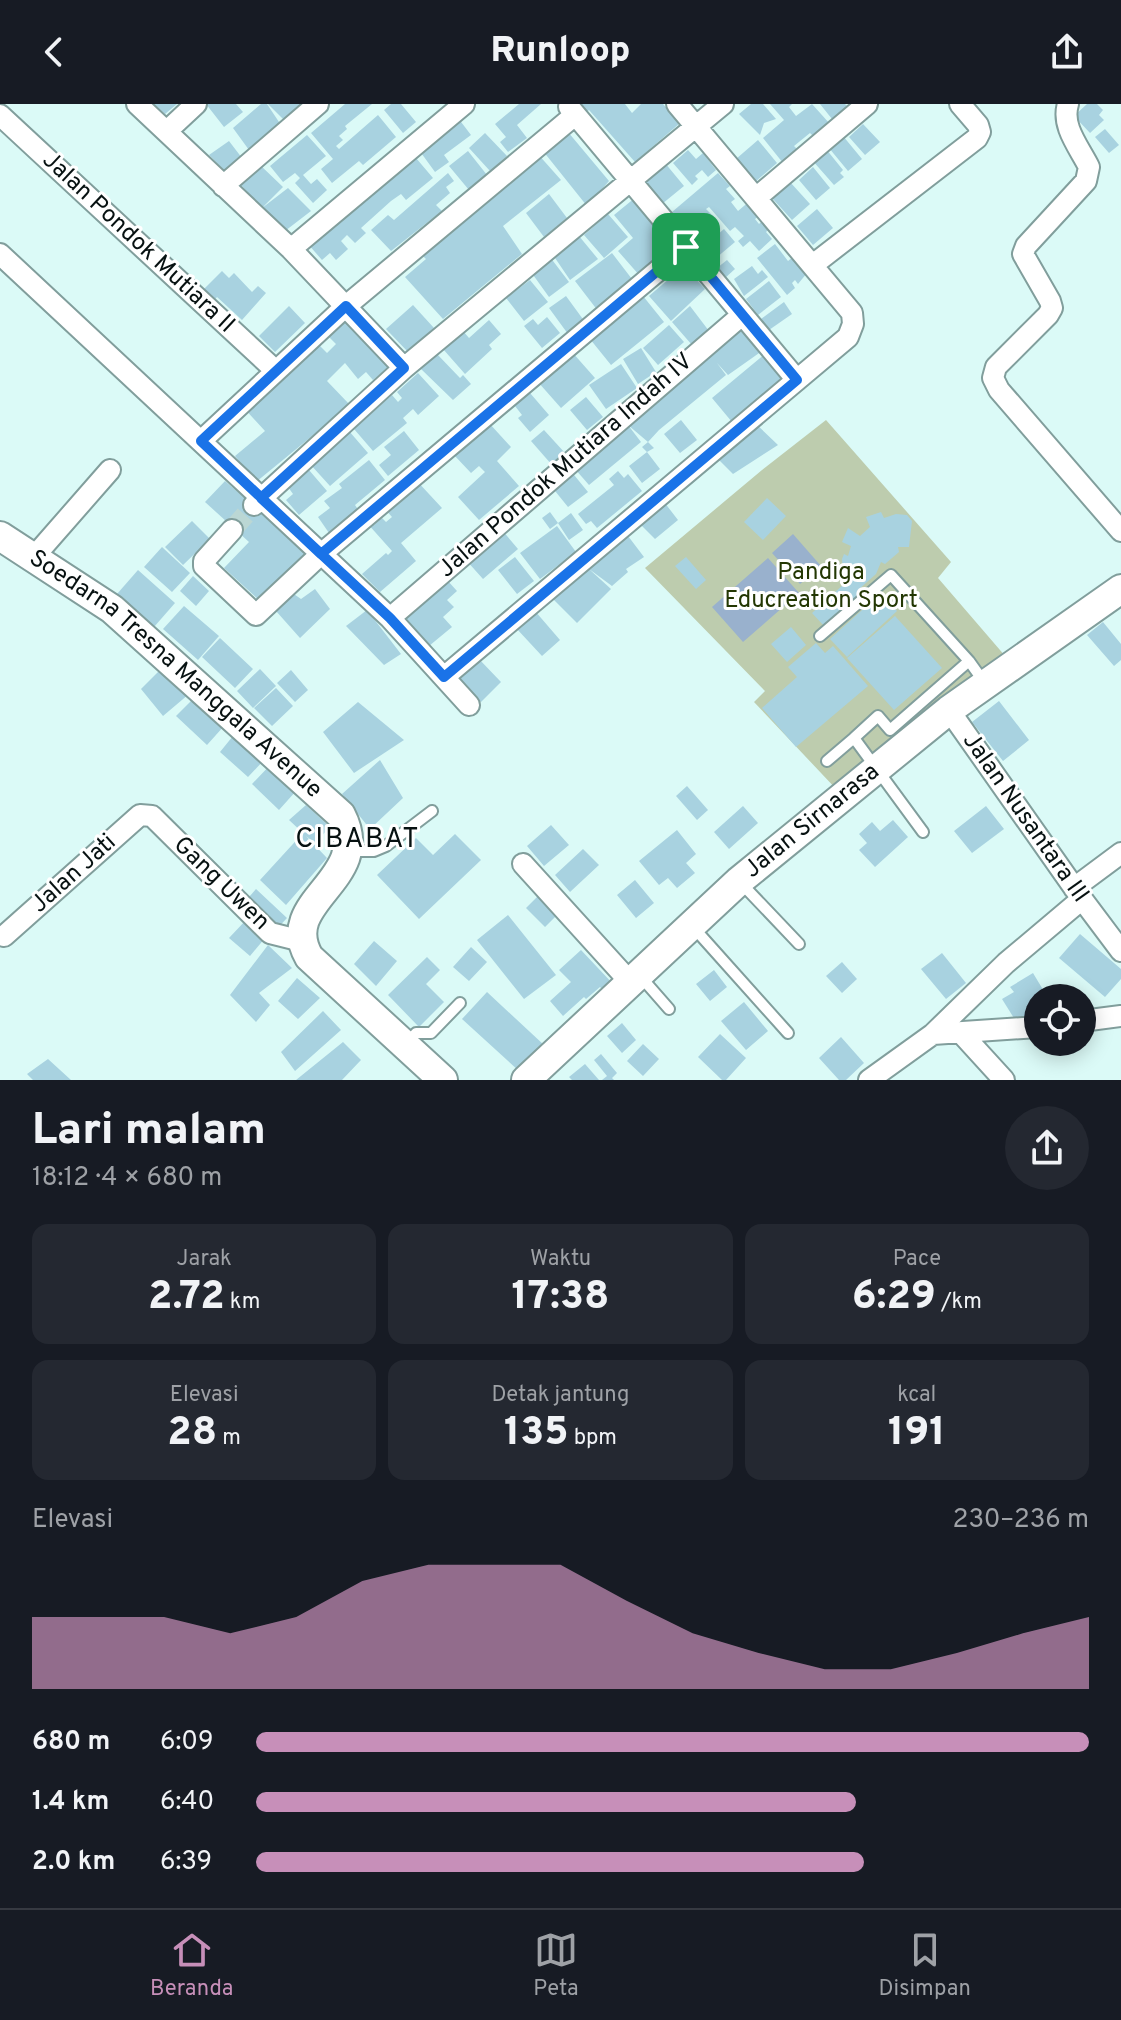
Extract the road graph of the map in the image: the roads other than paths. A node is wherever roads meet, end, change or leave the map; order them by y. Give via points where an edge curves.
1 (137, 104) edge
2 (196, 104) edge
3 (318, 104) edge
4 (464, 104) edge
5 (677, 104) edge
6 (723, 104) edge
7 (867, 104) edge
8 (960, 104) edge
9 (1068, 104) edge
10 (571, 109) edge
11 (0, 115) edge
12 (696, 126) junction
13 (167, 131) junction
14 (630, 181) junction
15 (223, 186) junction
16 (756, 198) junction
17 (686, 247) junction
18 (291, 249) junction
19 (0, 254) edge
20 (814, 264) junction
21 (346, 306) junction
22 (742, 315) junction
23 (404, 368) junction
24 (276, 371) junction
25 (797, 380) junction
26 (201, 441) junction
27 (110, 470) dead end
28 (258, 501) junction
29 (232, 530) tunnel mouth
30 (1121, 531) edge
31 (0, 536) edge
32 (321, 554) junction
33 (33, 558) junction
34 (1121, 589) edge
35 (390, 618) junction
36 (820, 636) dead end
37 (977, 672) junction
38 (444, 677) junction
39 (469, 705) dead end
40 (954, 716) junction
41 (854, 738) junction
42 (827, 761) dead end
43 (878, 770) junction
44 (432, 811) dead end
45 (146, 814) joint
46 (923, 832) dead end
47 (349, 851) junction
48 (1121, 853) edge
49 (523, 864) dead end
50 (739, 881) junction
51 (1078, 894) junction
52 (692, 926) junction
53 (4, 936) dead end
54 (302, 941) junction
55 (799, 944) dead end
56 (1121, 951) edge
57 (635, 979) junction
58 (460, 1003) dead end
59 (669, 1009) dead end
60 (1121, 1016) edge
61 (1096, 1019) edge
62 (1024, 1028) edge
63 (788, 1033) dead end
64 (933, 1034) junction
65 (962, 1034) junction
66 (406, 1043) junction
67 (443, 1080) edge
68 (526, 1080) edge
69 (869, 1080) edge
70 (1004, 1080) edge

1 - 13 street
2 - 13 street
3 - 15 street
4 - 18 street
5 - 12 street
6 - 12 street
7 - 16 street
8 - 20 street via 978,125 977,138
9 - 30 street via 1068,128 1089,167 1086,181 1023,254 1052,308 996,367 993,378
10 - 14 street
10 - 21 street
11 - 24 street, Jalan Pondok Mutiara II
12 - 14 street
12 - 16 street
13 - 15 street
14 - 17 street
14 - 23 street
15 - 18 street
16 - 20 street
17 - 22 street
17 - 32 street
18 - 21 street
19 - 26 street
20 - 25 street via 852,313 853,324 848,337
21 - 23 street
21 - 24 street
22 - 25 street
22 - 35 street, Jalan Pondok Mutiara Indah IV
23 - 28 street
24 - 26 street
25 - 38 street
26 - 28 street
27 - 33 street
28 - 32 street
29 - 32 street via 204,566 256,615
31 - 33 main road, Soedarna Tresna Manggala Avenue
32 - 35 street
33 - 47 main road, Soedarna Tresna Manggala Avenue via 112,609 341,815 349,830
34 - 37 main road, Jalan Sirnarasa
35 - 38 street
36 - 37 lane via 891,575
37 - 40 main road, Jalan Sirnarasa
37 - 41 lane via 890,730 878,716
38 - 39 street
40 - 43 main road, Jalan Sirnarasa
40 - 51 street, Jalan Nusantara III
41 - 42 lane
41 - 43 lane
43 - 46 lane
43 - 50 main road, Jalan Sirnarasa
44 - 47 lane via 386,846
45 - 53 street, Jalan Jati
45 - 54 street, Gang Uwen via 270,933
47 - 54 main road via 304,920
48 - 51 street
49 - 57 street
50 - 52 main road, Jalan Sirnarasa
50 - 55 lane
51 - 56 street, Jalan Nusantara III
51 - 64 street
52 - 57 main road, Jalan Sirnarasa
52 - 63 lane
54 - 66 main road via 309,957
57 - 59 lane
57 - 68 main road, Jalan Sirnarasa
58 - 66 lane via 431,1033 416,1033
60 - 61 street
62 - 65 street
64 - 65 street
64 - 69 street
65 - 70 street
66 - 67 main road

